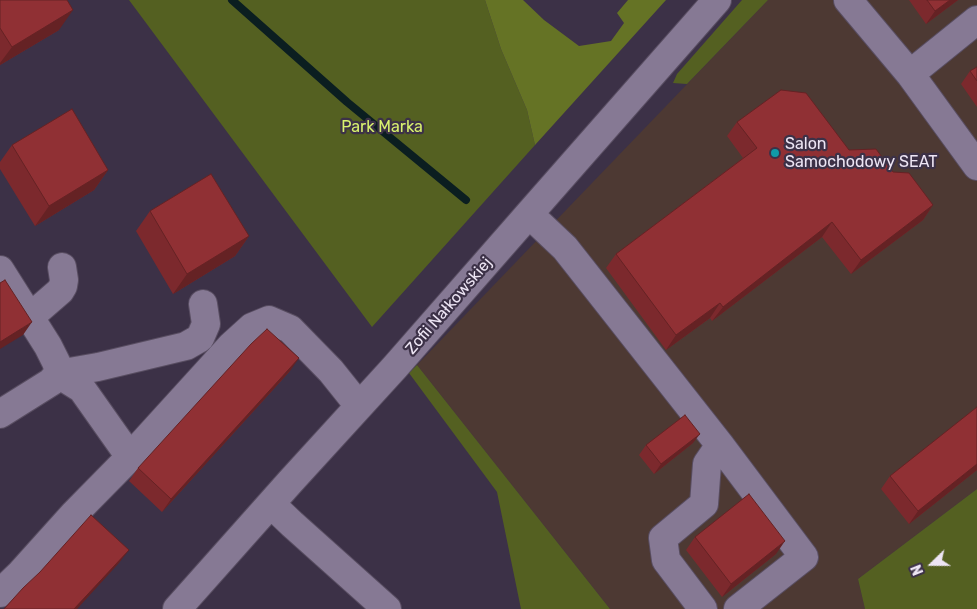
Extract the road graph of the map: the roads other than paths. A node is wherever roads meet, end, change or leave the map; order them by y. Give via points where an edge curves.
1 (718, 0) edge
2 (848, 0) edge
3 (977, 20) edge
4 (910, 74) junction
5 (977, 166) edge
6 (529, 214) junction
7 (62, 267) dead end
8 (0, 270) edge
9 (30, 318) junction
10 (241, 337) junction
11 (58, 374) junction
12 (359, 406) junction
13 (0, 414) edge
14 (720, 445) junction
15 (130, 457) junction
16 (272, 504) junction
17 (0, 593) edge
18 (177, 609) edge
19 (387, 609) edge
20 (703, 609) edge
21 (738, 609) edge

1 - 6 street, Zofii Nałkowskiej
2 - 4 street
3 - 4 street
4 - 5 street
6 - 12 street, Zofii Nałkowskiej
6 - 14 street via 565,248
7 - 9 street via 64,280 60,291
8 - 9 street
9 - 11 street via 56,362
10 - 11 street via 205,314 200,338 186,346
10 - 12 street via 252,327 269,320 290,329 331,371
10 - 15 street
11 - 13 street via 51,382
11 - 15 street via 82,389
12 - 16 street, Zofii Nałkowskiej
14 - 20 street via 708,464 704,504 663,538 666,560
14 - 21 street via 804,557
15 - 17 street
16 - 18 street, Zofii Nałkowskiej
16 - 19 street

